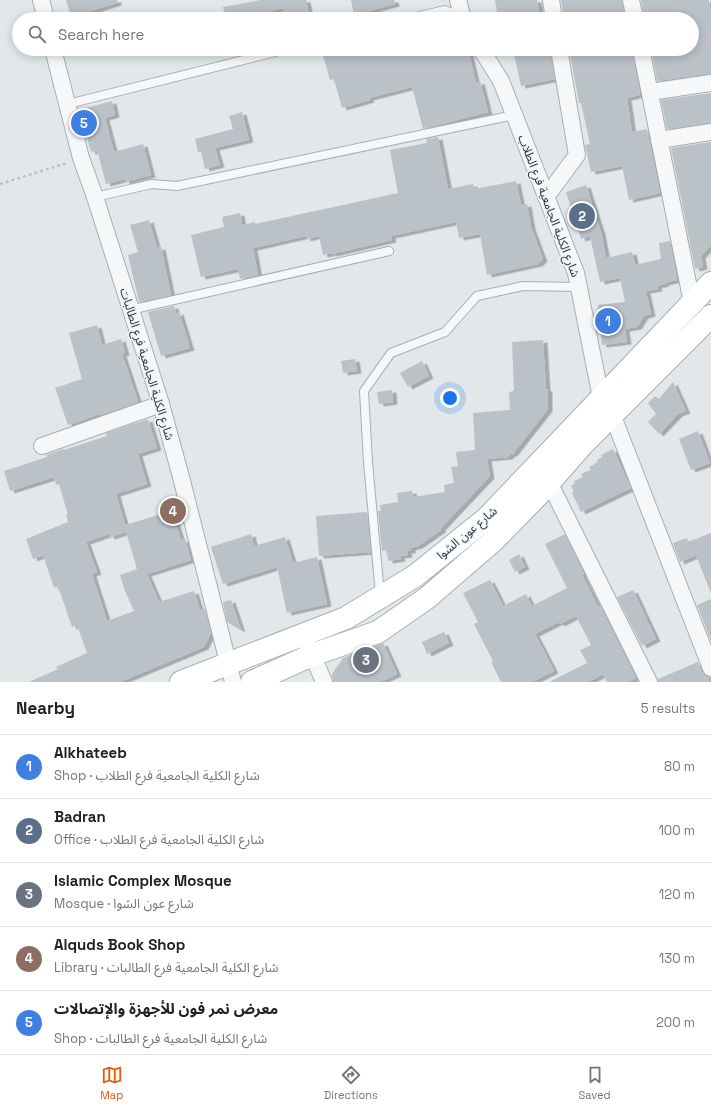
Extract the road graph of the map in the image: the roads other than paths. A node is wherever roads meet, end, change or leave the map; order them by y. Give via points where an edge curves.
1 (41, 0) edge
2 (458, 0) edge
3 (550, 0) edge
4 (631, 0) edge
5 (44, 12) edge
6 (437, 12) edge
7 (449, 12) edge
8 (461, 12) edge
9 (553, 12) edge
10 (634, 12) edge
11 (55, 56) edge
12 (259, 56) edge
13 (485, 56) edge
14 (560, 56) edge
15 (642, 56) edge
16 (711, 83) edge
17 (650, 92) junction
18 (68, 104) junction
19 (514, 115) junction
20 (711, 132) edge
21 (659, 140) junction
22 (95, 197) junction
23 (546, 197) junction
24 (389, 251) dead end
25 (711, 283) edge
26 (578, 287) junction
27 (692, 303) junction
28 (130, 310) junction
29 (710, 322) edge
30 (161, 404) junction
31 (606, 406) junction
32 (42, 446) dead end
33 (549, 482) junction
34 (380, 598) junction
35 (303, 635) junction
36 (312, 654) junction
37 (711, 668) edge
38 (230, 672) edge
39 (181, 682) edge
40 (252, 682) edge
41 (324, 682) edge
42 (649, 682) edge

1 - 5 street
2 - 8 street
3 - 9 street
4 - 10 street
6 - 7 lane
11 - 18 street, شارع الكلية الجامعية فرع الطالبات
12 - 18 lane
13 - 19 street, شارع الكلية الجامعية فرع الطلاب via 501,81
14 - 23 street via 577,155
15 - 17 street
16 - 17 street
17 - 21 street
18 - 22 street, شارع الكلية الجامعية فرع الطالبات via 81,158
19 - 22 lane via 177,186 152,184
19 - 23 street, شارع الكلية الجامعية فرع الطلاب
20 - 21 street
21 - 27 street
22 - 28 street, شارع الكلية الجامعية فرع الطالبات
23 - 26 street, شارع الكلية الجامعية فرع الطلاب via 576,273
24 - 28 lane
25 - 27 main road, شارع عون الشوا
26 - 31 street, شارع الكلية الجامعية فرع الطلاب
26 - 34 lane via 522,286 477,296 445,332 391,353 364,391 368,470
27 - 31 main road, شارع عون الشوا
28 - 30 street, شارع الكلية الجامعية فرع الطالبات
29 - 31 main road, شارع عون الشوا
30 - 32 street
30 - 38 street, شارع الكلية الجامعية فرع الطالبات
31 - 33 main road, شارع عون الشوا via 583,444
31 - 34 main road, شارع عون الشوا via 487,518 415,576
31 - 37 street, شارع الكلية الجامعية فرع الطلاب
33 - 36 main road, شارع عون الشوا via 492,542 427,598 378,632
33 - 42 street
34 - 35 main road, شارع عون الشوا via 346,618
35 - 36 street
35 - 38 main road, شارع عون الشوا
36 - 40 main road, شارع عون الشوا
36 - 41 street
38 - 39 main road, شارع عون الشوا

